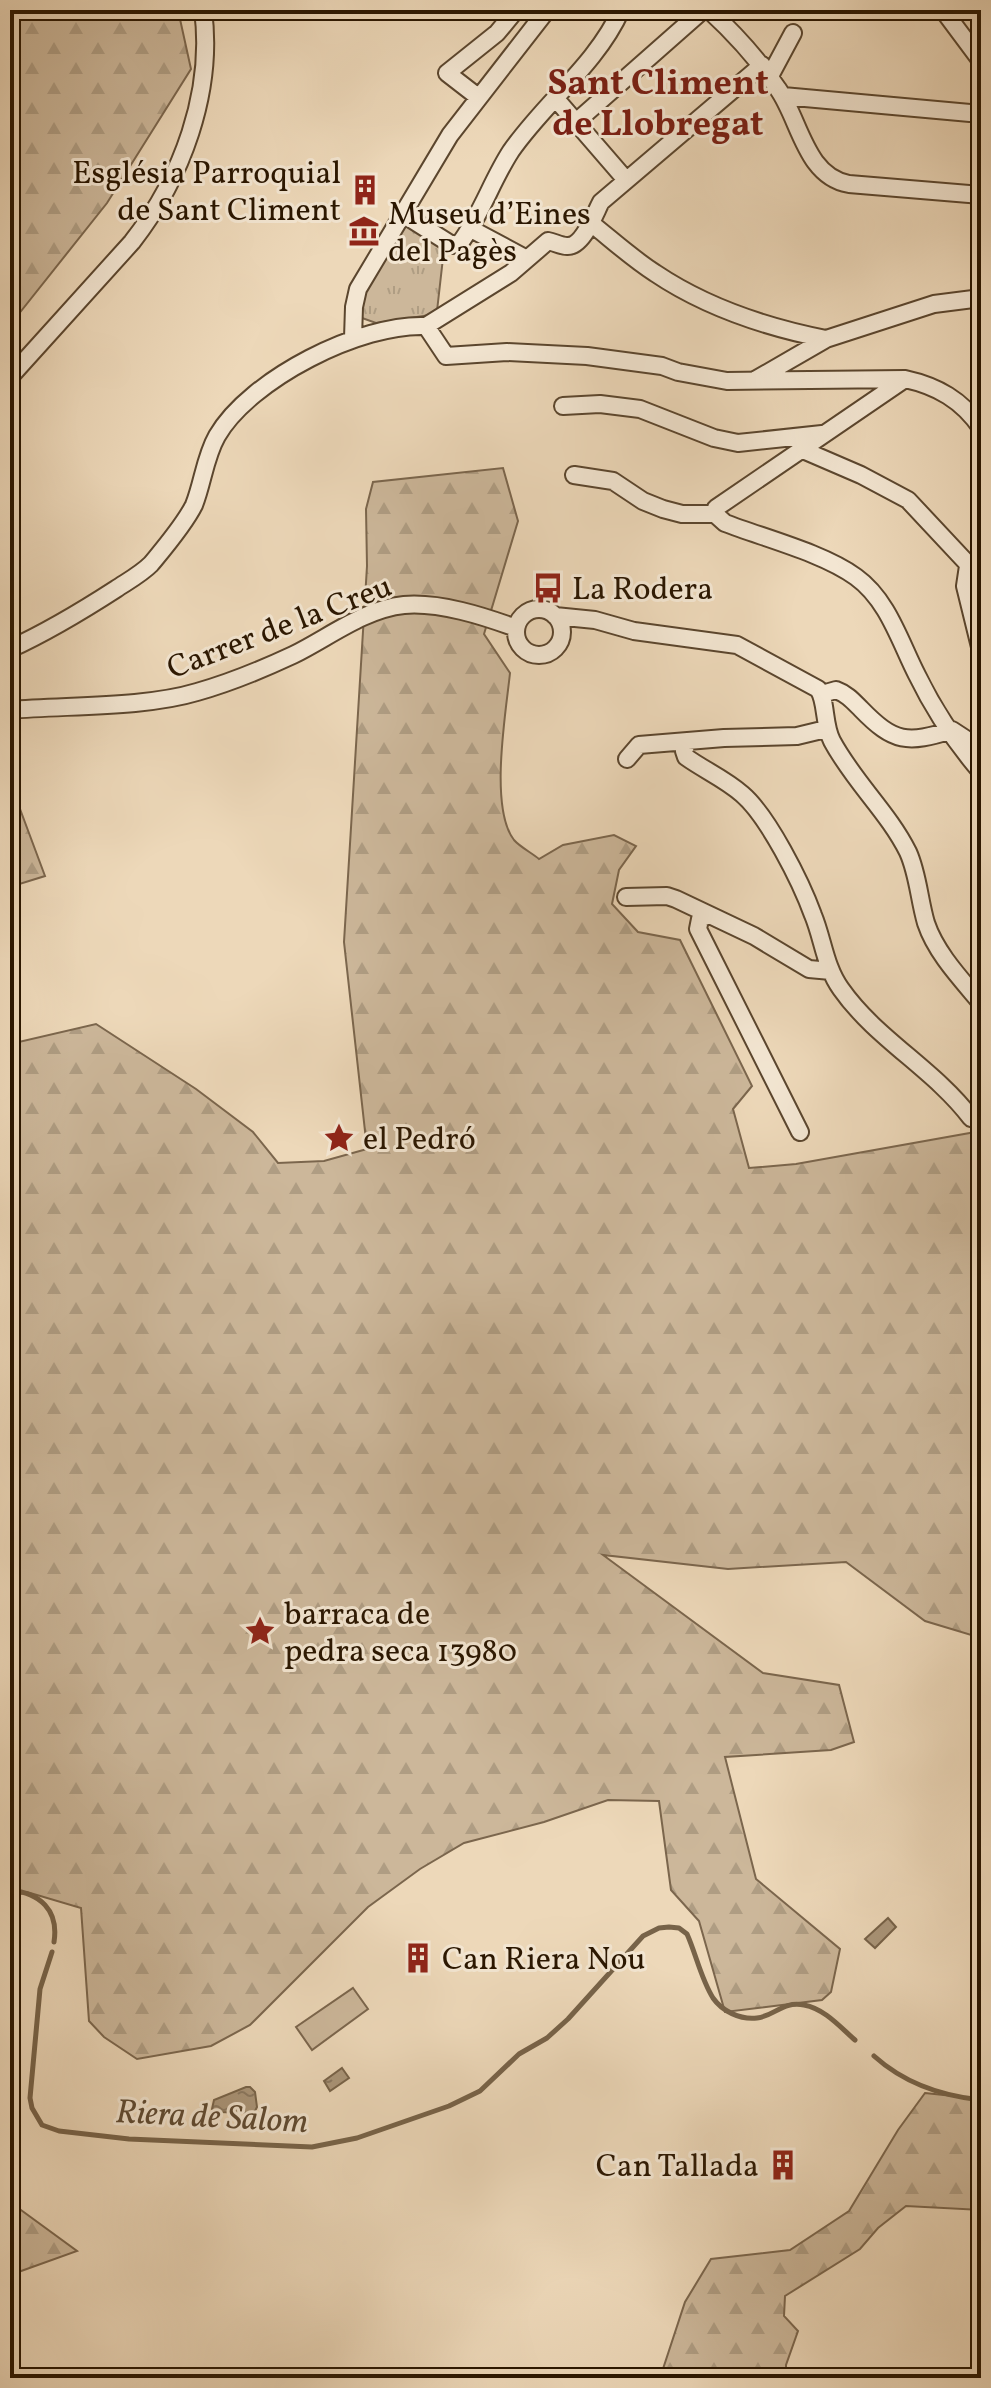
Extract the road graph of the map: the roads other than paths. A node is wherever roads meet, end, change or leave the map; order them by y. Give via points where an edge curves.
1 (203, 10) edge
2 (516, 10) edge
3 (547, 10) edge
4 (621, 10) edge
5 (706, 10) edge
6 (943, 10) edge
7 (793, 33) dead end
8 (981, 61) edge
9 (766, 71) junction
10 (783, 96) junction
11 (478, 97) junction
12 (556, 99) junction
13 (981, 114) edge
14 (576, 122) junction
15 (626, 180) junction
16 (981, 195) edge
17 (403, 214) junction
18 (592, 224) junction
19 (471, 229) junction
20 (527, 259) junction
21 (981, 298) edge
22 (426, 326) junction
23 (353, 338) junction
24 (826, 339) junction
25 (10, 377) edge
26 (905, 379) junction
27 (754, 381) junction
28 (869, 381) junction
29 (869, 404) junction
30 (563, 406) dead end
31 (981, 428) edge
32 (827, 433) junction
33 (803, 450) junction
34 (574, 475) dead end
35 (715, 514) junction
36 (968, 566) junction
37 (981, 578) edge
38 (555, 616) junction
39 (516, 628) junction
40 (10, 649) edge
41 (981, 651) edge
42 (822, 694) junction
43 (10, 710) edge
44 (826, 729) junction
45 (952, 730) junction
46 (688, 741) junction
47 (981, 749) edge
48 (627, 759) dead end
49 (981, 772) edge
50 (626, 897) dead end
51 (708, 915) junction
52 (831, 971) junction
53 (981, 1003) edge
54 (971, 1118) dead end
55 (800, 1132) dead end

1 - 25 street via 202,81 187,141 169,184 132,242
2 - 11 street via 497,33 447,73
3 - 11 street
4 - 12 street
5 - 9 street
5 - 14 street
6 - 8 street
7 - 9 street
9 - 10 street
9 - 15 street
10 - 13 street
10 - 16 street via 828,177 849,184
11 - 17 street
12 - 14 street
12 - 19 street via 511,152
14 - 15 street
15 - 18 street via 601,202
17 - 19 street via 452,245
17 - 23 street via 358,289
18 - 20 street via 571,246 548,241
18 - 24 street via 657,275 705,301 767,327
19 - 20 street
20 - 22 street
21 - 24 street via 934,304
22 - 23 street
22 - 27 street via 446,356 587,356
23 - 40 street via 262,387 232,416 213,444 189,514 147,568
24 - 27 street
26 - 28 street
26 - 29 street
26 - 31 street via 945,393
27 - 28 street
28 - 29 street via 875,393
29 - 32 street
30 - 32 street via 640,409 738,443
32 - 33 street
33 - 35 street via 716,508
33 - 36 street via 908,500
34 - 35 street via 613,481 663,509
35 - 45 street via 725,523 825,560 858,578 886,611 924,688
36 - 37 street
36 - 41 street via 965,586
38 - 39 street via 535,610 521,617
38 - 39 street via 561,637 547,653 526,651
38 - 42 street via 737,645
39 - 43 street, Carrer de la Creu via 438,607 394,606 293,655 183,696
42 - 44 street
42 - 45 street via 836,690 846,695 883,731 900,739
44 - 46 street via 797,736
44 - 53 street via 907,851 933,939
45 - 47 street
45 - 49 street via 956,743
46 - 48 street via 639,745
46 - 52 street via 686,757 731,784 757,810 807,899
50 - 51 street via 667,896
51 - 52 street via 809,969
51 - 55 street via 700,919 698,929
52 - 54 street via 853,1005

